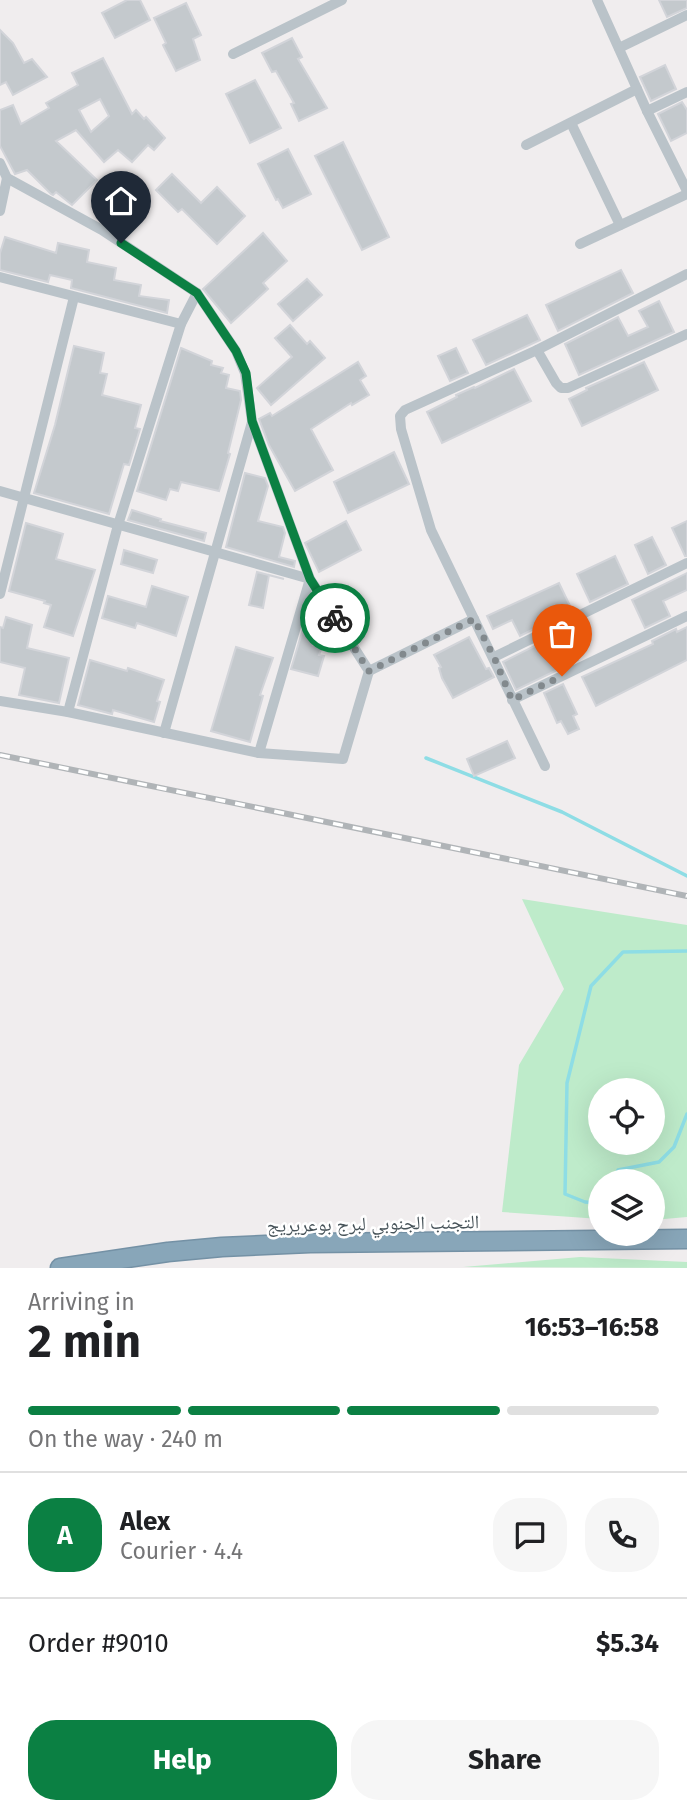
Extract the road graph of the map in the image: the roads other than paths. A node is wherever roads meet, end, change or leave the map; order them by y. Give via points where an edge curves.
1 (342, 0) edge
2 (597, 0) edge
3 (687, 15) edge
4 (619, 48) junction
5 (233, 54) dead end
6 (638, 89) junction
7 (687, 92) edge
8 (647, 111) junction
9 (572, 123) junction
10 (526, 145) dead end
11 (0, 163) edge
12 (7, 178) junction
13 (687, 192) edge
14 (0, 211) edge
15 (620, 225) junction
16 (580, 244) dead end
17 (687, 274) edge
18 (0, 277) edge
19 (197, 293) junction
20 (74, 297) junction
21 (181, 324) junction
22 (687, 334) edge
23 (537, 349) junction
24 (252, 421) junction
25 (0, 491) edge
26 (22, 498) junction
27 (118, 525) junction
28 (215, 552) junction
29 (687, 563) edge
30 (310, 579) junction
31 (0, 594) edge
32 (687, 617) edge
33 (474, 619) junction
34 (494, 657) junction
35 (369, 671) junction
36 (512, 700) junction
37 (0, 701) edge
38 (68, 712) junction
39 (164, 733) junction
40 (259, 754) junction
41 (545, 766) dead end
42 (687, 1239) edge
43 (60, 1268) edge

1 - 5 street
2 - 4 street
3 - 4 street
4 - 6 street
6 - 8 street
6 - 9 street
7 - 8 street
8 - 13 street
9 - 10 street
9 - 15 street
11 - 12 street
12 - 14 street
12 - 19 street via 102,230
13 - 15 street
15 - 16 street
17 - 23 street
18 - 20 street
19 - 21 street
19 - 24 street via 246,373
20 - 21 street
20 - 26 street
21 - 27 street
22 - 23 street via 568,388 556,383
23 - 33 street via 400,416 431,530
24 - 28 street
24 - 30 street
25 - 26 street
26 - 27 street
26 - 31 street
27 - 28 street
27 - 38 street
28 - 30 street
28 - 39 street
29 - 34 street
30 - 35 street
30 - 40 street
32 - 36 street
33 - 34 street
33 - 35 street
34 - 36 street
35 - 40 street via 343,758
36 - 41 street
37 - 38 street
38 - 39 street
39 - 40 street
42 - 43 highway, التجنب الجنوبي لبرج بوعريريج via 222,1247

